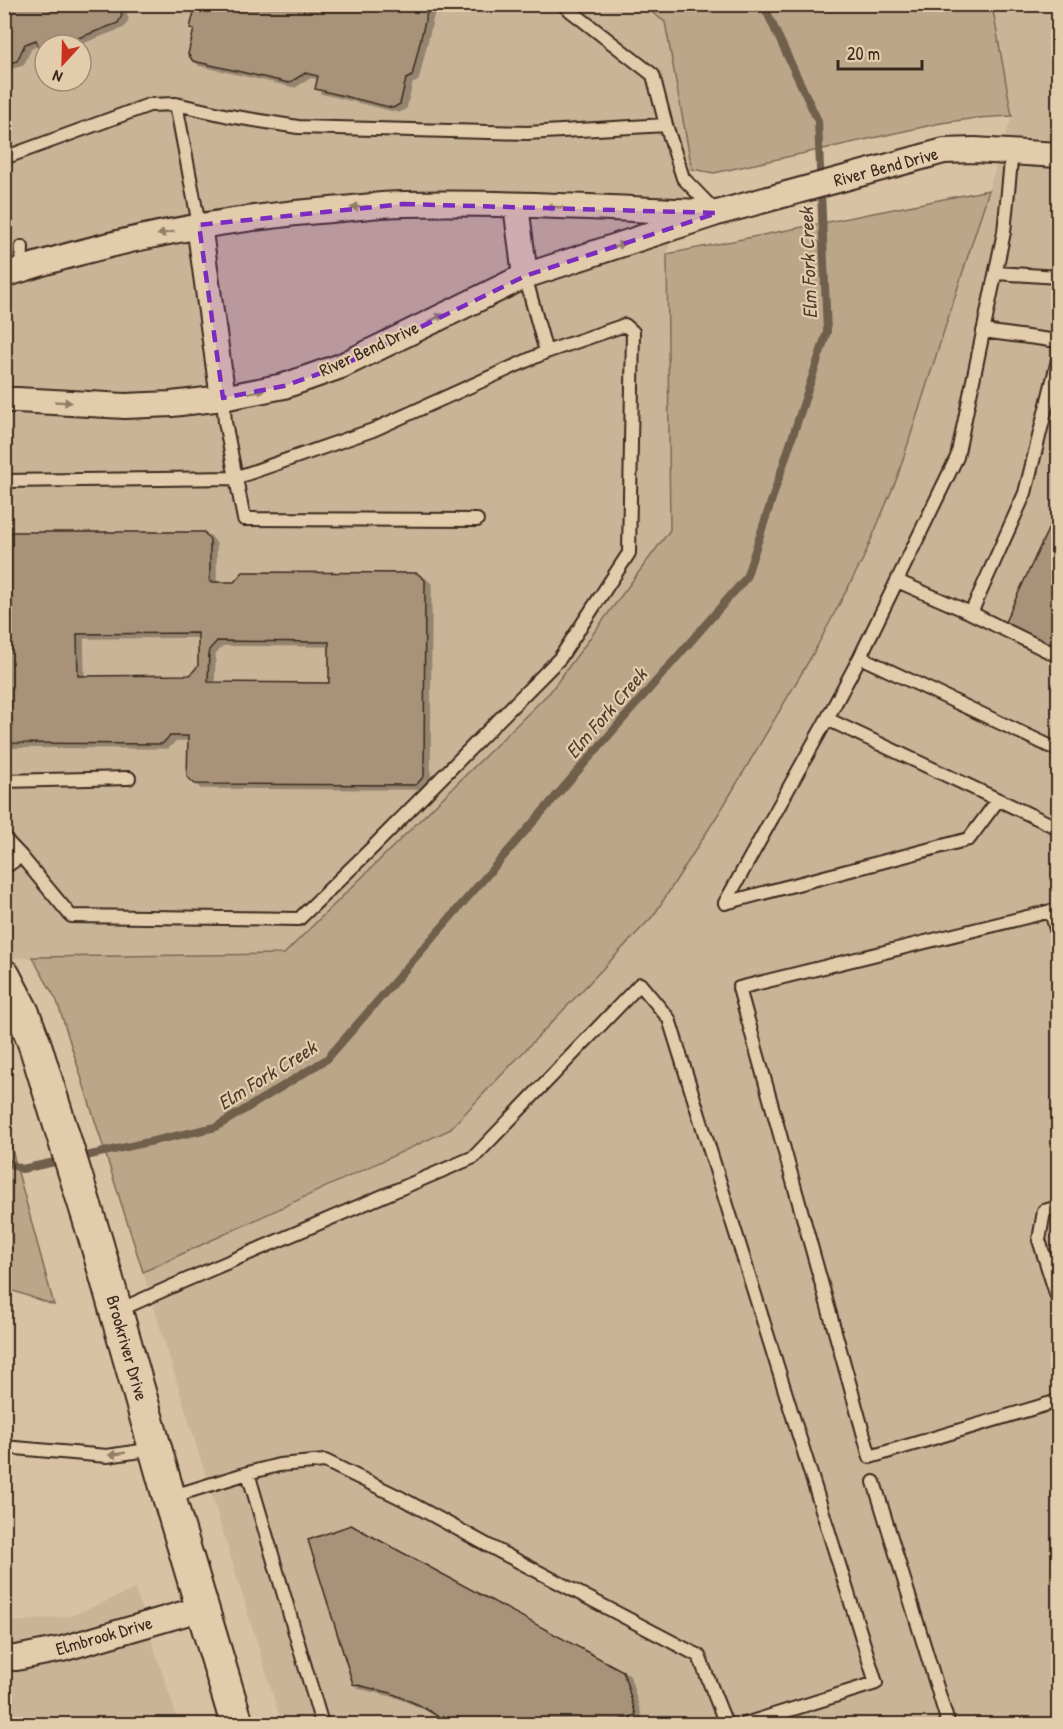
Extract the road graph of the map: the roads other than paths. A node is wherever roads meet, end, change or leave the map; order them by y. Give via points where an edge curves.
1 (562, 4) edge
2 (176, 104) junction
3 (666, 125) junction
4 (1012, 151) junction
5 (1059, 155) edge
6 (4, 158) edge
7 (516, 205) junction
8 (726, 210) junction
9 (199, 225) junction
10 (16, 264) edge
11 (996, 273) junction
12 (525, 276) junction
13 (1059, 277) edge
14 (983, 331) junction
15 (1059, 341) edge
16 (546, 352) junction
17 (1059, 360) edge
18 (223, 398) junction
19 (4, 400) edge
20 (235, 478) junction
21 (4, 481) edge
22 (477, 520) dead end
23 (897, 581) junction
24 (971, 613) junction
25 (1059, 656) edge
26 (860, 657) junction
27 (826, 719) junction
28 (1057, 745) edge
29 (129, 778) dead end
30 (4, 781) edge
31 (998, 800) junction
32 (1059, 828) edge
33 (4, 838) edge
34 (21, 856) junction
35 (4, 868) edge
36 (1059, 937) edge
37 (4, 976) edge
38 (1059, 1207) edge
39 (1059, 1300) edge
40 (116, 1312) junction
41 (1059, 1401) edge
42 (4, 1447) edge
43 (155, 1448) junction
44 (248, 1473) junction
45 (874, 1482) dead end
46 (169, 1497) junction
47 (203, 1608) junction
48 (4, 1658) edge
49 (237, 1725) edge
50 (322, 1725) edge
51 (726, 1725) edge
52 (745, 1725) edge
53 (944, 1725) edge

1 - 3 lane via 653,75
2 - 3 lane via 298,127 527,134
2 - 6 lane via 150,105
2 - 9 lane
3 - 8 lane via 683,178
4 - 5 street, River Bend Drive
4 - 8 street, River Bend Drive via 944,151
4 - 11 lane
8 -> 7 street, River Bend Drive
7 -> 9 street, River Bend Drive via 404,204
7 - 12 street
12 -> 8 street, River Bend Drive
9 -> 10 street, River Bend Drive
9 - 18 street
11 - 13 lane
11 - 14 lane
12 - 16 lane
18 -> 12 street, River Bend Drive via 284,386 341,366
14 - 15 lane
14 - 23 lane via 957,457
16 - 20 lane via 373,430
16 - 34 lane via 625,325 633,332 629,553 560,658 299,919 71,916
17 - 24 lane via 1024,493
19 -> 18 street, River Bend Drive via 125,406
18 - 20 lane
20 - 21 lane
20 - 22 lane via 244,519
23 - 24 lane
23 - 26 lane
24 - 25 lane
26 - 27 lane
26 - 28 lane
27 - 31 lane
27 - 31 lane via 725,903 969,839
29 - 30 lane
31 - 32 lane
33 - 34 lane
34 - 35 lane
36 - 41 lane via 1051,911 739,988 870,1457
37 - 40 street, Brookriver Drive via 35,1045
38 - 39 lane via 1044,1211 1040,1240
40 - 43 street, Brookriver Drive
40 - 52 lane via 474,1157 640,984 669,1019 876,1683
43 -> 42 lane via 107,1456
43 - 46 street, Brookriver Drive
44 - 46 lane
44 - 50 lane
44 - 51 lane via 279,1465 325,1461 401,1498 699,1656
45 - 53 lane via 948,1723
46 - 47 street, Brookriver Drive
47 - 48 street, Elmbrook Drive via 62,1649
47 - 49 street, Brookriver Drive

